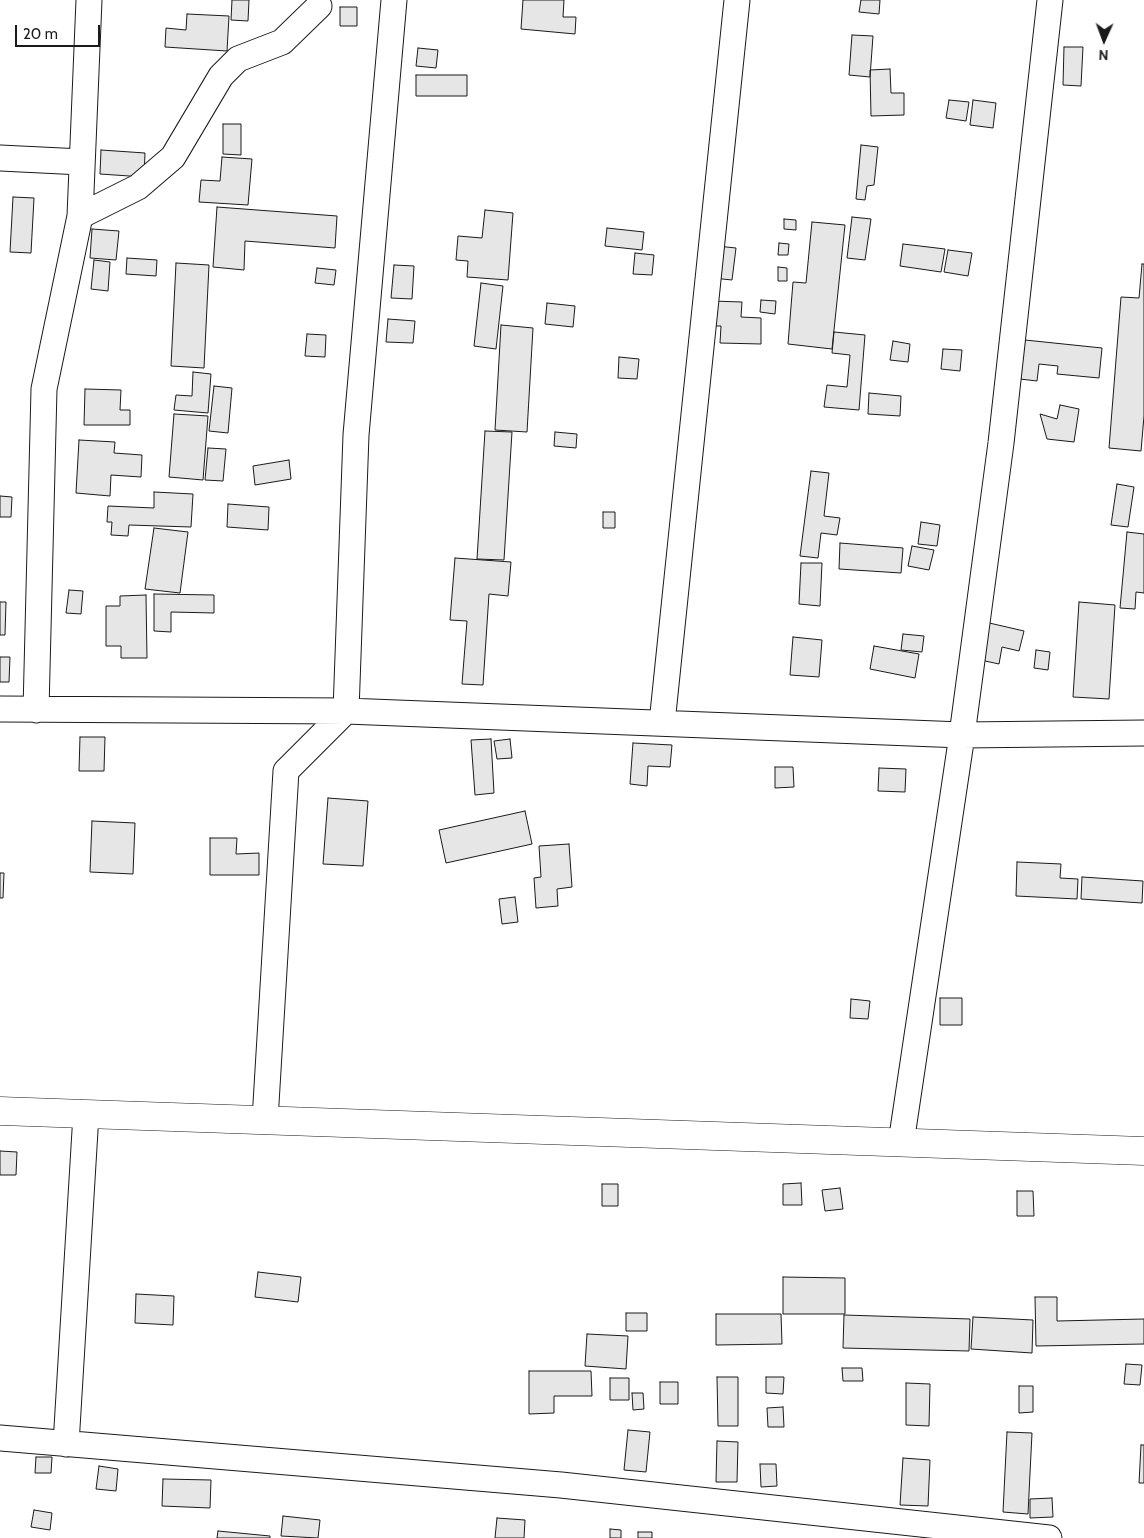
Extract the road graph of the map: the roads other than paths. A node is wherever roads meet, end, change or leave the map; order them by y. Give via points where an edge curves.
1 (90, 0) edge
2 (394, 0) edge
3 (737, 0) edge
4 (1050, 0) edge
5 (320, 6) dead end
6 (0, 158) edge
7 (82, 162) junction
8 (80, 216) junction
9 (0, 709) edge
10 (36, 710) junction
11 (346, 711) junction
12 (662, 723) junction
13 (1144, 733) edge
14 (962, 735) junction
15 (0, 1111) edge
16 (86, 1114) junction
17 (265, 1120) junction
18 (901, 1142) junction
19 (1144, 1151) edge
20 (0, 1438) edge
21 (66, 1444) junction
22 (1049, 1538) edge

1 - 7 street
2 - 11 street via 356,435
3 - 12 street
4 - 14 street via 1001,443
5 - 8 street via 282,42 238,60 221,76 173,157 138,187
6 - 7 street
7 - 8 street
8 - 10 street via 44,389
9 - 10 street
10 - 11 street
11 - 12 street
11 - 17 street via 286,771
12 - 14 street
13 - 14 street
14 - 18 street
15 - 16 street
16 - 17 street
16 - 21 street
17 - 18 street
18 - 19 street
20 - 21 street
21 - 22 street via 561,1485

